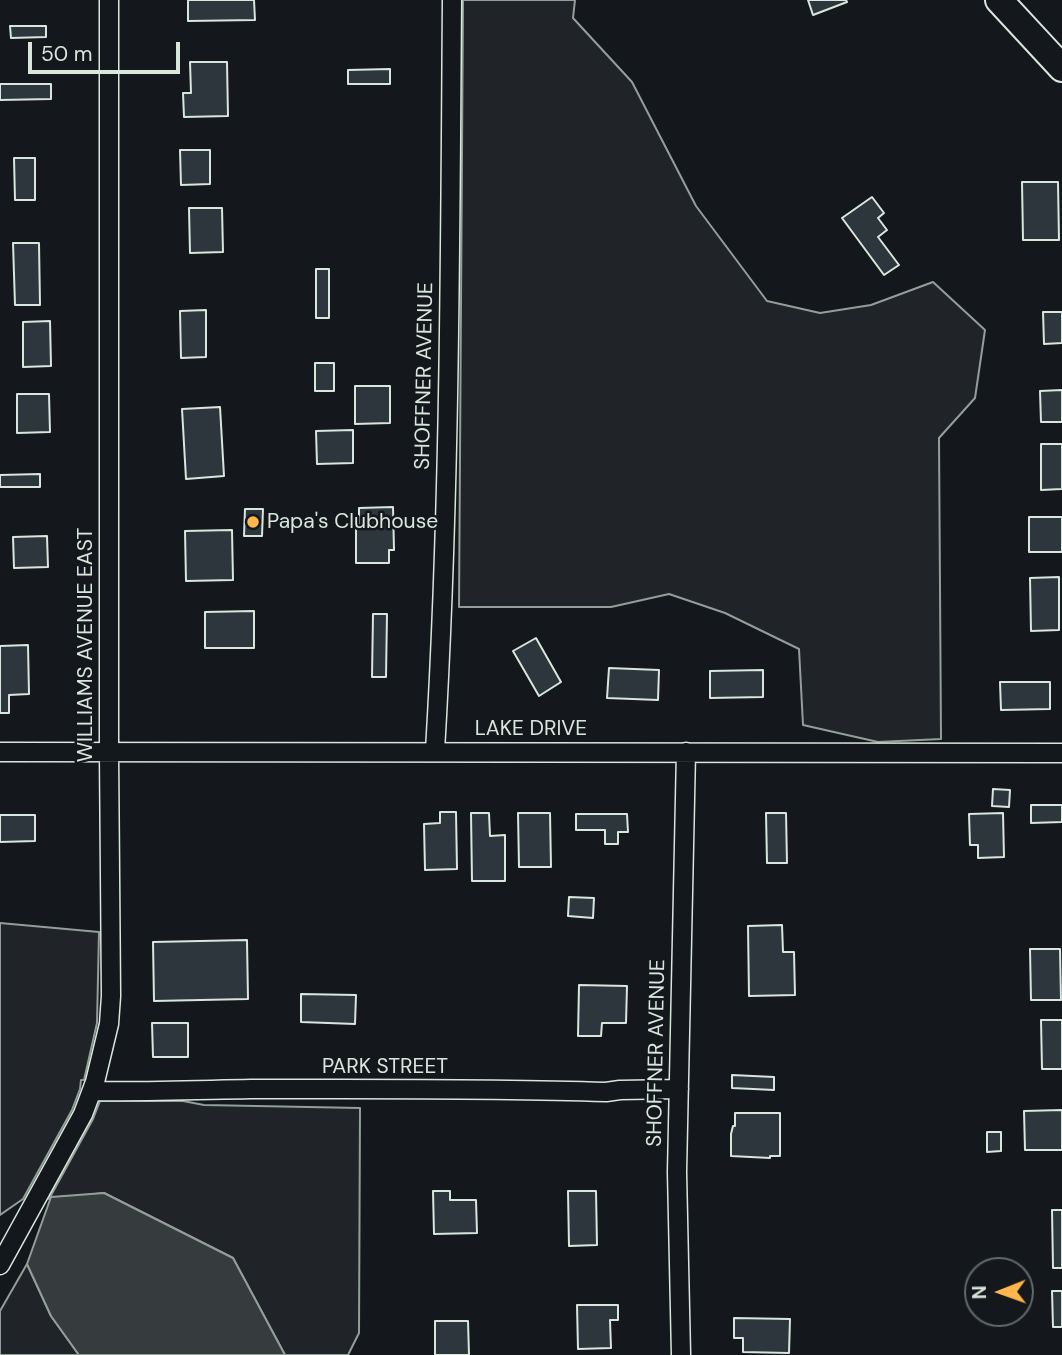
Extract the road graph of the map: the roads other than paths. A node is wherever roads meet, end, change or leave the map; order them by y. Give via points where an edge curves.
1 (109, 0) edge
2 (452, 0) edge
3 (999, 0) edge
4 (1062, 68) edge
5 (435, 751) junction
6 (0, 752) edge
7 (686, 752) junction
8 (109, 753) junction
9 (1062, 753) edge
10 (678, 1089) junction
11 (92, 1091) junction
12 (0, 1265) edge
13 (681, 1355) edge

1 - 8 street, WILLIAMS AVENUE EAST
2 - 5 street, SHOFFNER AVENUE via 448,440
3 - 4 street
5 - 7 street, LAKE DRIVE
5 - 8 street, LAKE DRIVE
6 - 8 street, LAKE DRIVE
7 - 9 street, LAKE DRIVE
7 - 10 street, SHOFFNER AVENUE
8 - 11 street, WILLIAMS AVENUE EAST via 111,996 109,1024
10 - 11 street, PARK STREET
10 - 13 street, SHOFFNER AVENUE
11 - 12 street, WILLIAMS AVENUE EAST

